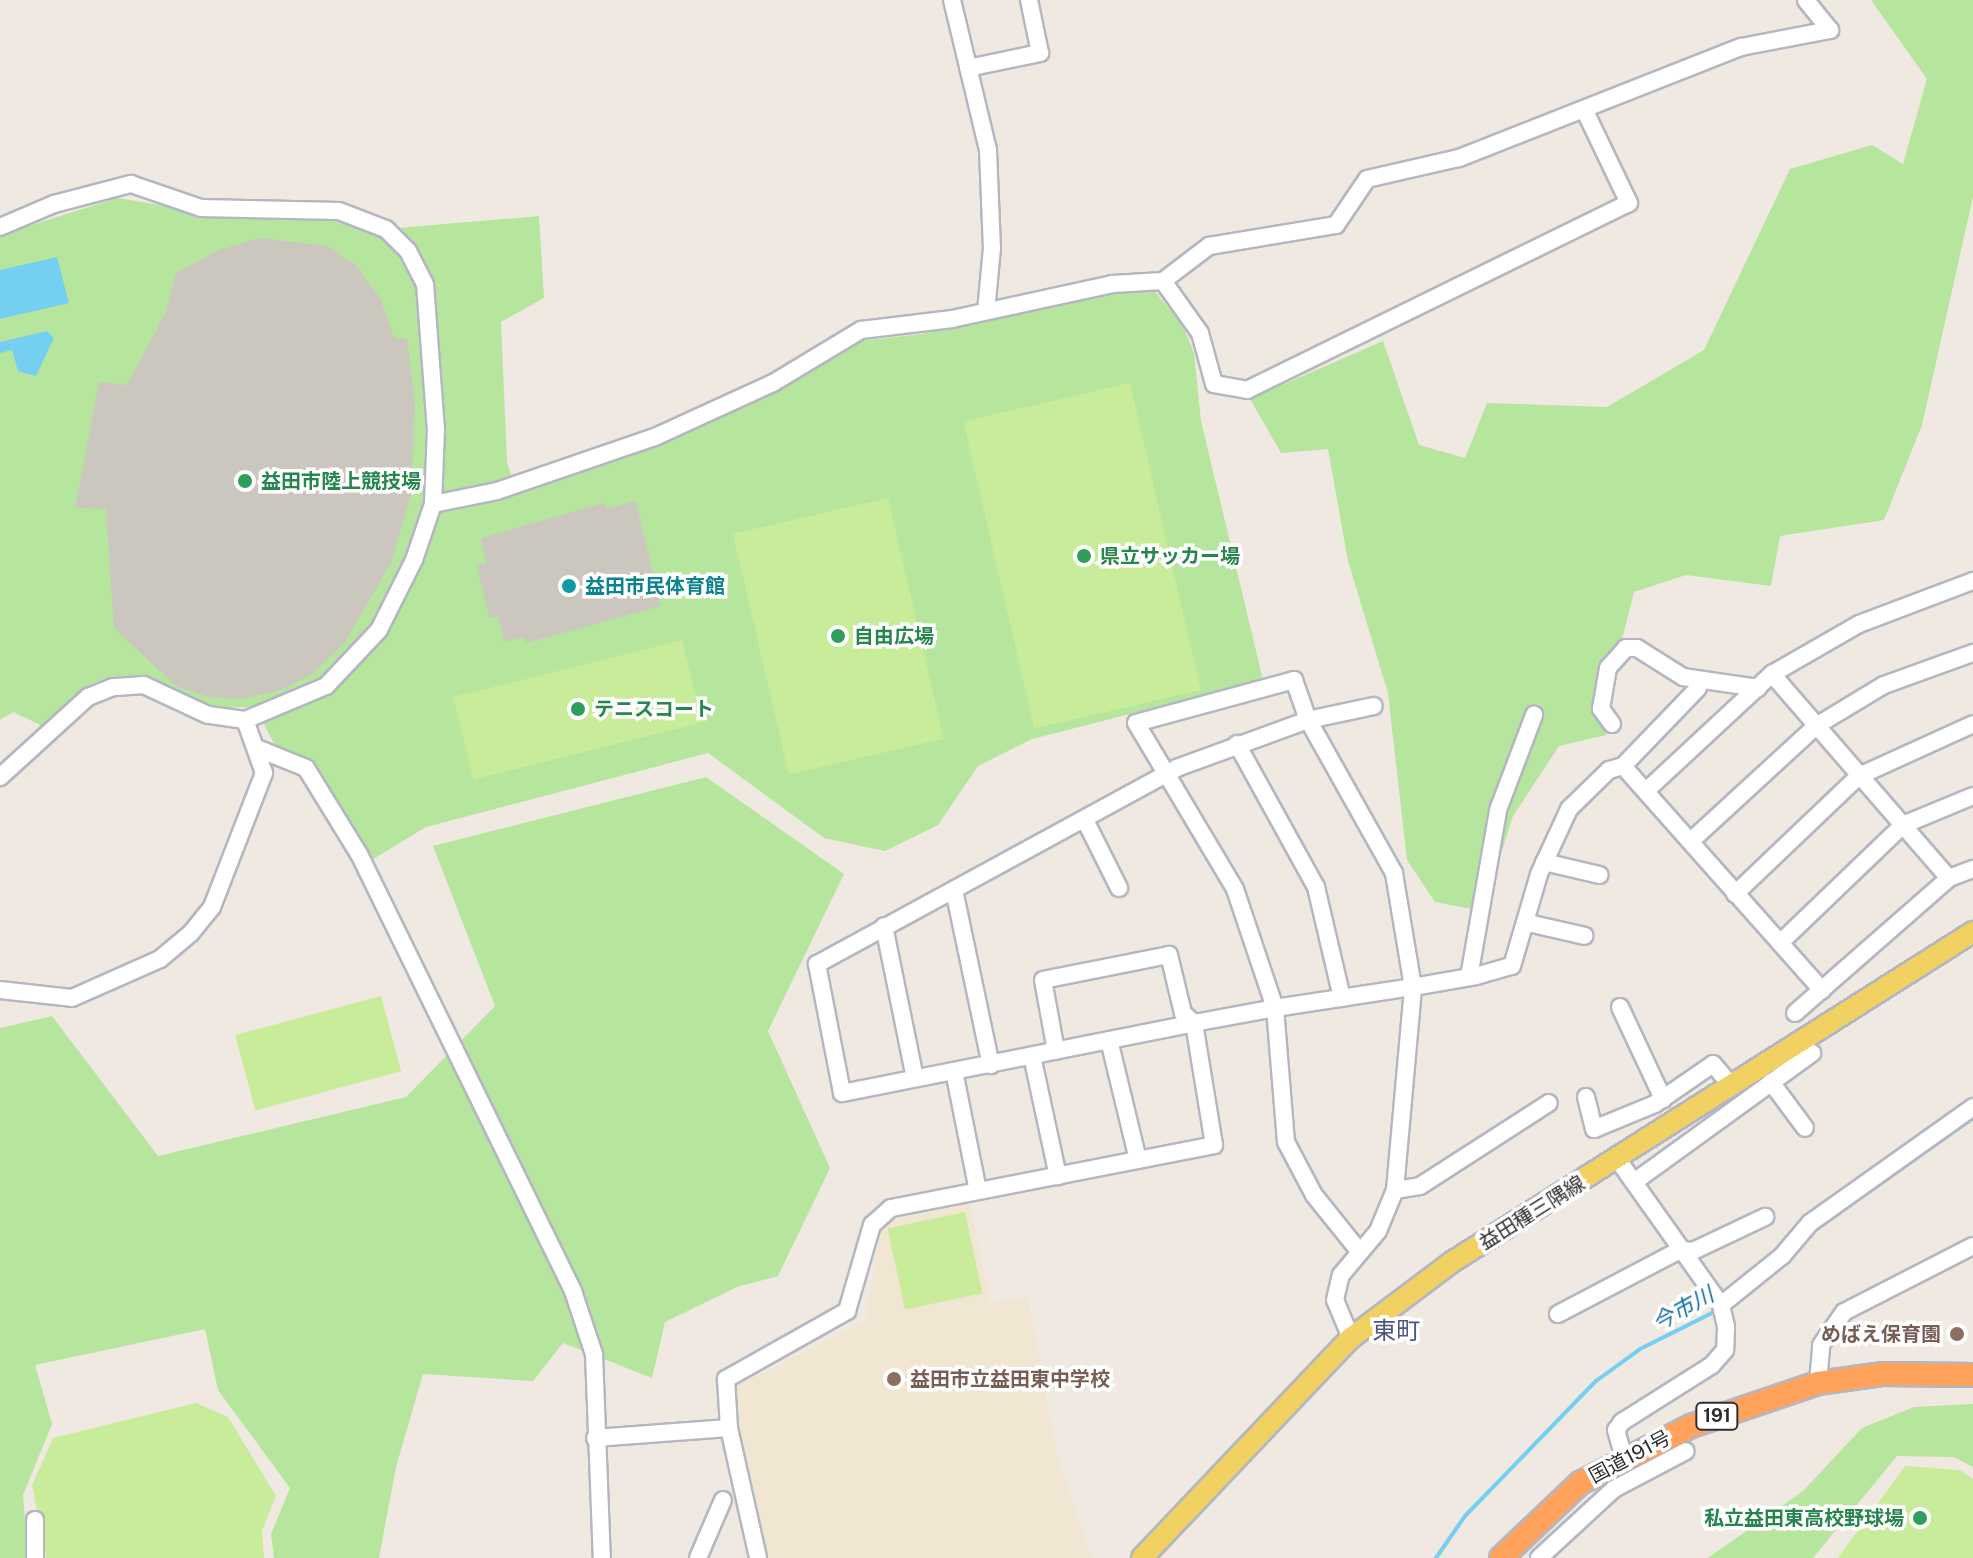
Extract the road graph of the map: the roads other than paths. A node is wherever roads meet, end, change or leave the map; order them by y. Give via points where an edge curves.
1 (952, 0) edge
2 (1029, 0) edge
3 (1806, 0) edge
4 (968, 68) junction
5 (1584, 109) junction
6 (0, 227) edge
7 (1163, 281) junction
8 (986, 311) junction
9 (433, 504) junction
10 (1973, 581) edge
11 (1973, 653) edge
12 (1772, 674) junction
13 (1698, 688) dead end
14 (1758, 688) junction
15 (1374, 706) dead end
16 (1534, 715) dead end
17 (245, 720) junction
18 (1308, 720) junction
19 (1612, 724) dead end
20 (1973, 724) edge
21 (1816, 726) junction
22 (1237, 744) junction
23 (259, 749) junction
24 (1623, 766) junction
25 (1171, 776) junction
26 (1859, 776) junction
27 (0, 777) edge
28 (1647, 790) junction
29 (1973, 796) edge
30 (1085, 820) junction
31 (1903, 825) junction
32 (1692, 840) junction
33 (1544, 862) junction
34 (1973, 869) edge
35 (1600, 875) dead end
36 (1949, 878) junction
37 (1119, 888) dead end
38 (954, 890) junction
39 (1735, 894) junction
40 (1528, 923) junction
41 (884, 926) junction
42 (1973, 932) edge
43 (1585, 936) dead end
44 (1780, 943) junction
45 (1469, 977) junction
46 (1413, 987) junction
47 (0, 990) edge
48 (1822, 990) junction
49 (1342, 998) junction
50 (1620, 1007) dead end
51 (1275, 1008) junction
52 (1795, 1013) dead end
53 (1194, 1023) junction
54 (1109, 1040) junction
55 (1056, 1051) junction
56 (1812, 1053) dead end
57 (1032, 1056) junction
58 (991, 1065) junction
59 (954, 1071) junction
60 (915, 1078) junction
61 (1771, 1082) junction
62 (1732, 1087) junction
63 (1586, 1097) dead end
64 (1663, 1099) junction
65 (1549, 1103) dead end
66 (1973, 1107) edge
67 (1805, 1128) dead end
68 (1138, 1160) junction
69 (1618, 1160) junction
70 (1058, 1176) junction
71 (1634, 1182) junction
72 (1395, 1190) junction
73 (978, 1191) junction
74 (1765, 1217) dead end
75 (1973, 1246) edge
76 (1680, 1250) junction
77 (1359, 1251) junction
78 (1721, 1305) junction
79 (1558, 1314) dead end
80 (1351, 1338) junction
81 (1973, 1375) edge
82 (1818, 1383) junction
83 (729, 1428) junction
84 (595, 1438) junction
85 (1686, 1451) dead end
86 (1624, 1458) junction
87 (723, 1500) dead end
88 (35, 1520) dead end
89 (35, 1558) edge
90 (602, 1558) edge
91 (698, 1558) edge
92 (758, 1558) edge
93 (1142, 1558) edge
94 (1501, 1558) edge
95 (1539, 1558) edge

1 - 4 street
2 - 4 street via 1040,53
3 - 5 street via 1830,30 1741,47
4 - 8 street via 988,150 992,248
5 - 7 street via 1459,158 1367,179 1336,225 1209,246
5 - 7 street via 1629,203 1247,390 1214,384 1200,333
6 - 9 street via 54,204 131,184 201,208 339,211 386,229 408,251 425,284 432,321
7 - 8 street via 1112,284
8 - 9 street via 861,330 773,383 630,447 497,491
9 - 17 street via 414,560 379,630 351,663 326,686
10 - 12 street via 1859,624
11 - 21 street via 1884,685
12 - 14 street
12 - 21 street
13 - 24 street
14 - 19 street via 1683,677 1637,648 1626,648 1608,668 1601,709
14 - 28 street
15 - 18 street
16 - 45 street via 1498,810
17 - 23 street
17 - 27 street via 208,715 144,685 113,687 88,697
18 - 22 street
18 - 25 street via 1294,680 1136,723
18 - 46 street via 1394,873
20 - 26 street
21 - 26 street
21 - 32 street
22 - 25 street via 1199,757
22 - 49 street via 1316,887
23 - 47 street via 264,773 212,907 191,933 160,959 72,998
23 - 84 street via 306,768 335,814 524,1185 573,1291 594,1354
24 - 28 street
24 - 33 street via 1609,770 1569,809
25 - 30 street
25 - 51 street via 1235,889
26 - 31 street
26 - 39 street
28 - 32 street
29 - 31 street
30 - 37 street
30 - 38 street
31 - 36 street
31 - 44 street
32 - 39 street
33 - 35 street
33 - 40 street
34 - 36 street
36 - 48 street
38 - 41 street
38 - 58 street
39 - 44 street
40 - 43 street
40 - 45 street via 1512,966
41 - 60 street
41 - 60 street via 817,964 842,1093
42 - 62 main road, 益田種三隅線
44 - 48 street
45 - 46 street
46 - 49 street
46 - 72 street
48 - 52 street
49 - 51 street
50 - 64 street
51 - 53 street
51 - 77 street via 1286,1142 1314,1195
53 - 54 street
53 - 55 street via 1183,1013 1169,955 1057,977 1043,980
53 - 68 street via 1214,1145
54 - 55 street
54 - 68 street
55 - 57 street
56 - 61 street
57 - 58 street
57 - 70 street
58 - 59 street
59 - 60 street
59 - 73 street
61 - 67 street
61 - 71 street
62 - 64 street via 1713,1064
62 - 69 main road, 益田種三隅線
63 - 64 street via 1594,1129
65 - 72 street via 1420,1186
66 - 78 street via 1810,1223 1782,1256
68 - 70 street
69 - 71 street
69 - 80 main road, 益田種三隅線 via 1452,1262
70 - 73 street
71 - 76 street
72 - 77 street via 1378,1231
73 - 83 street via 891,1208 872,1225 847,1311 726,1379
74 - 76 street via 1693,1251
75 - 82 street via 1844,1312 1821,1345
76 - 78 street
76 - 79 street
77 - 80 street via 1341,1275 1335,1300
78 - 86 street via 1725,1350 1712,1365 1622,1422 1616,1430
80 - 93 main road, 益田種三隅線
81 - 82 highway, 国道191号 / 191 via 1883,1374
82 - 86 highway, 国道191号 / 191 via 1691,1426
83 - 84 street
83 - 92 street
84 - 90 street
85 - 95 street via 1614,1489
86 - 94 highway, 国道191号 / 191 via 1580,1483
87 - 91 street
88 - 89 street

